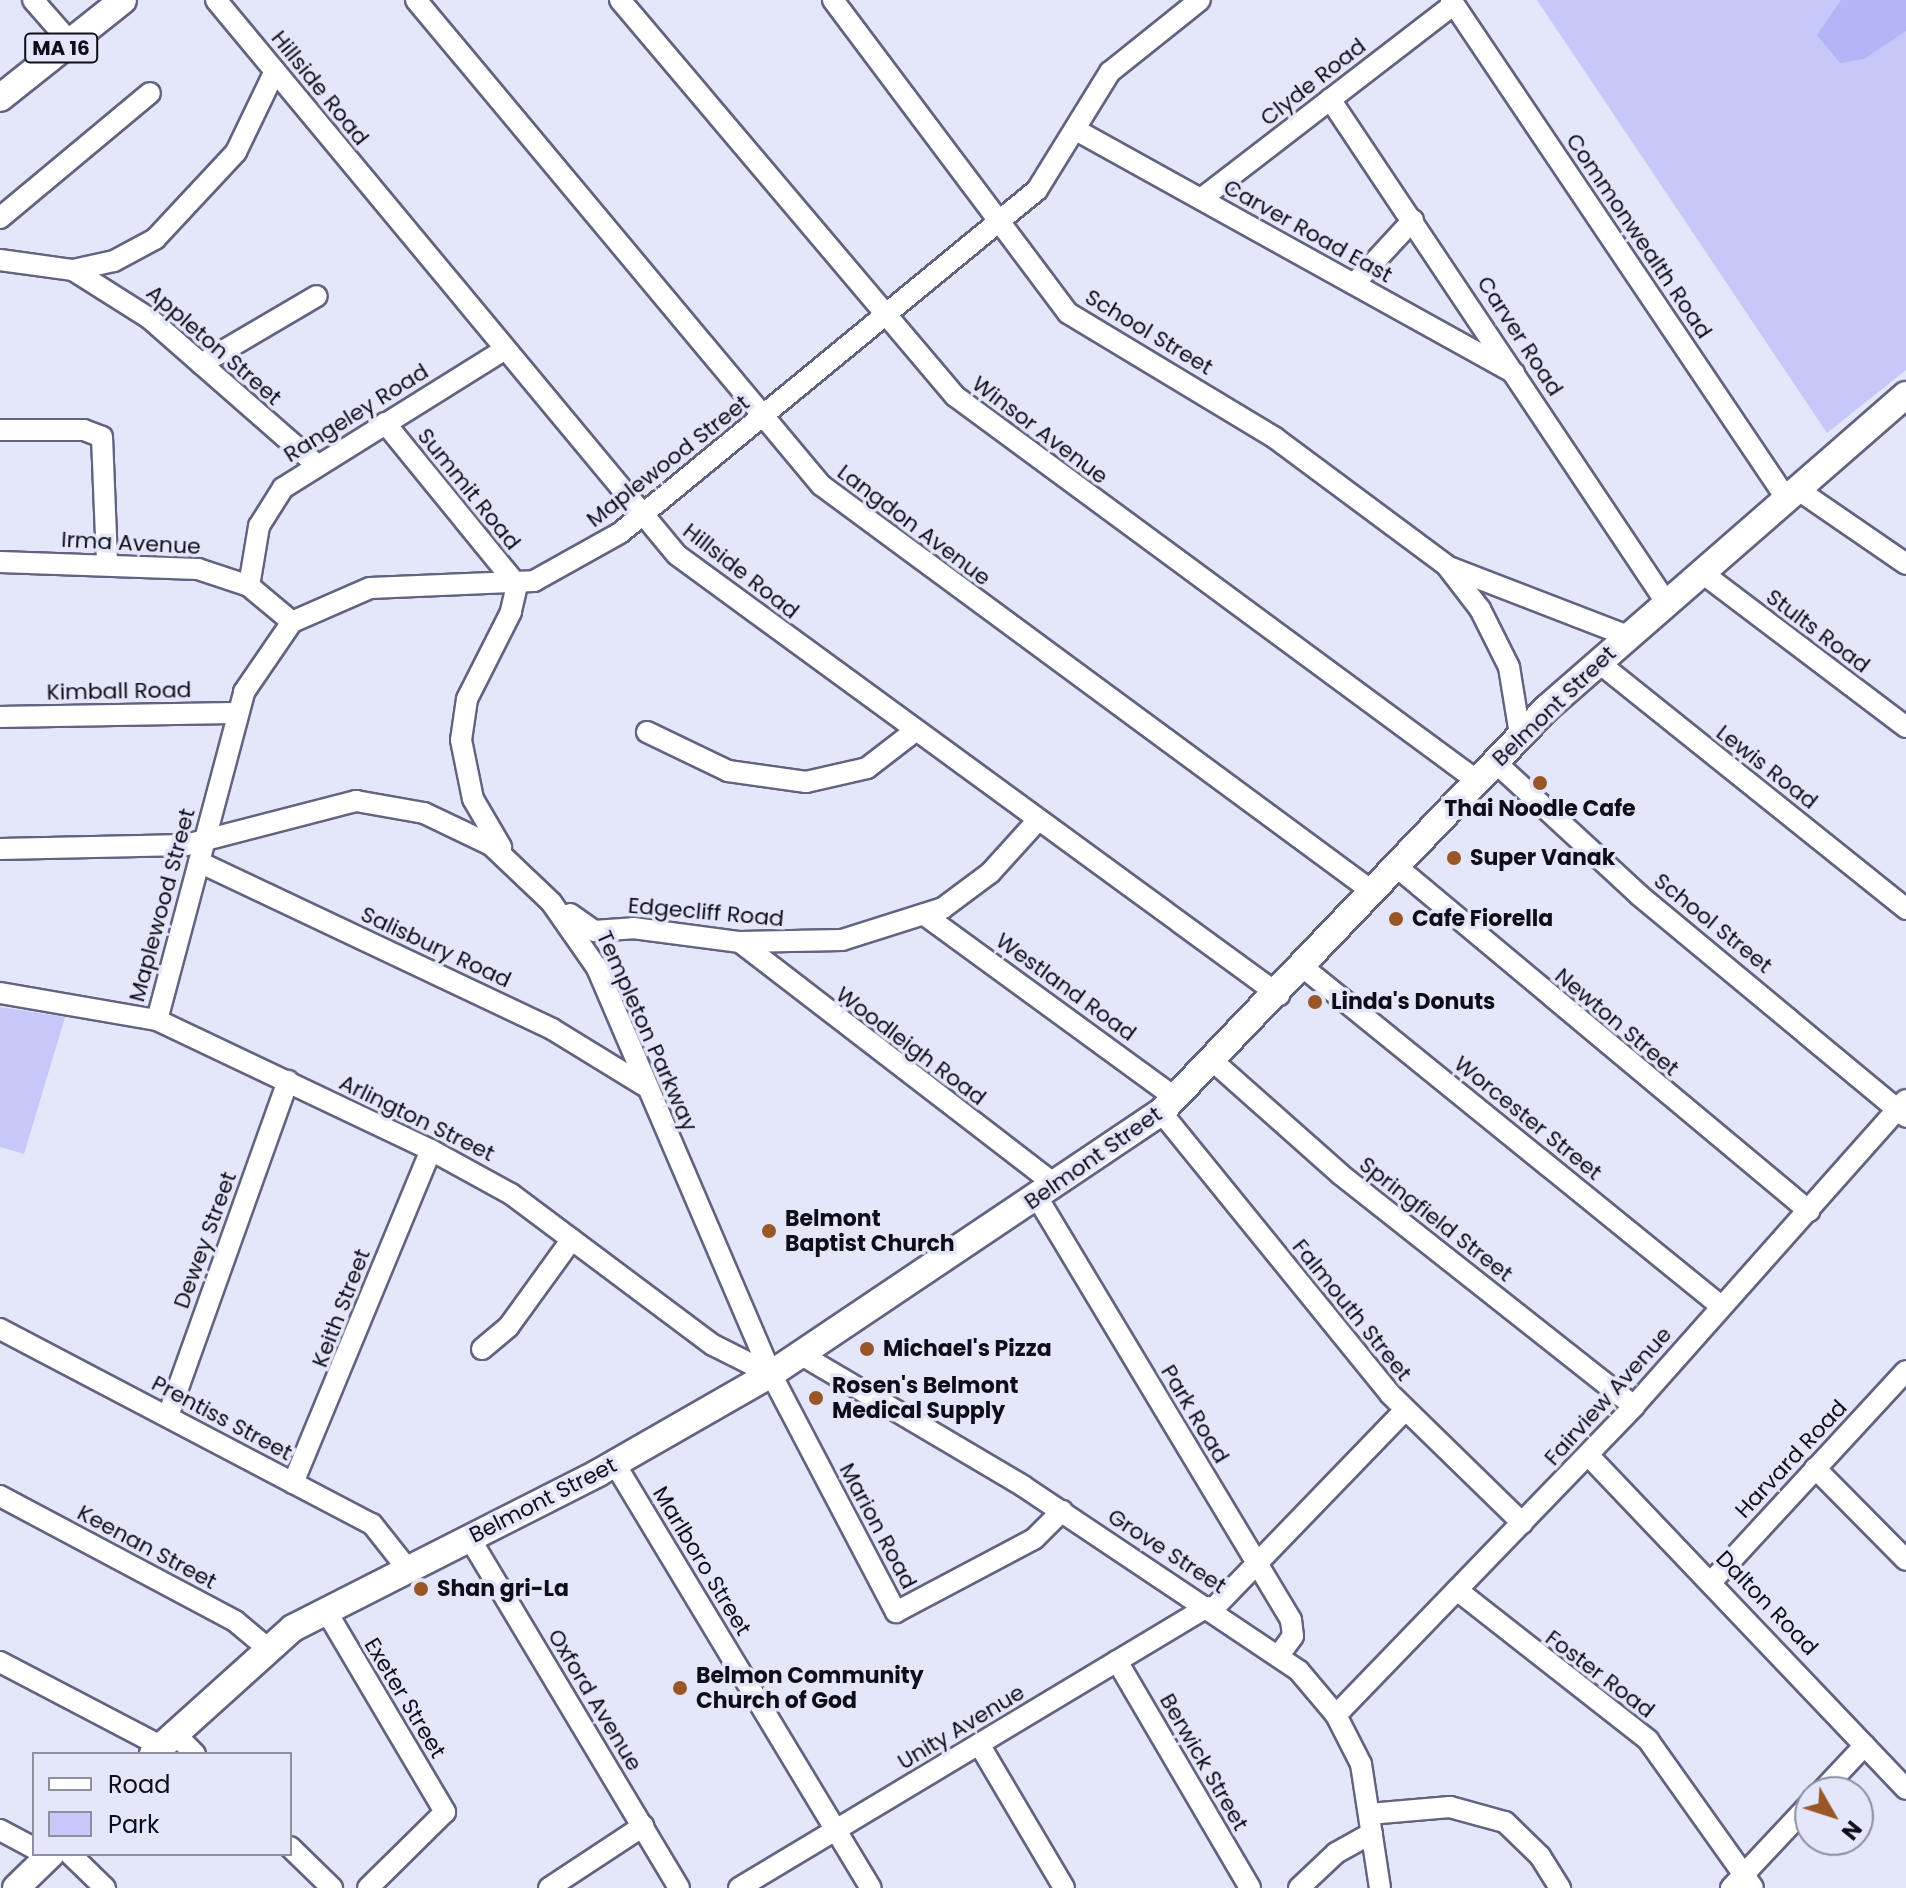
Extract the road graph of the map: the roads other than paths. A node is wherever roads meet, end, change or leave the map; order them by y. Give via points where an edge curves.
1 (33, 0) edge
2 (123, 0) edge
3 (216, 0) edge
4 (416, 0) edge
5 (620, 0) edge
6 (860, 0) edge
7 (1200, 0) edge
8 (1452, 2) edge
9 (838, 6) edge
10 (69, 41) junction
11 (275, 71) junction
12 (150, 93) dead end
13 (0, 98) edge
14 (1330, 99) junction
15 (1076, 130) junction
16 (1201, 199) junction
17 (0, 218) edge
18 (1413, 220) junction
19 (1000, 222) junction
20 (0, 260) edge
21 (73, 270) junction
22 (1354, 284) junction
23 (317, 296) dead end
24 (882, 318) junction
25 (504, 350) junction
26 (201, 364) junction
27 (1516, 374) junction
28 (1904, 399) edge
29 (760, 419) junction
30 (385, 423) junction
31 (0, 430) edge
32 (317, 465) junction
33 (1792, 493) junction
34 (641, 517) junction
35 (0, 562) edge
36 (107, 562) junction
37 (1906, 564) edge
38 (1446, 565) junction
39 (1701, 572) junction
40 (517, 585) junction
41 (249, 586) junction
42 (1666, 602) junction
43 (292, 622) junction
44 (1628, 636) junction
45 (1598, 662) junction
46 (238, 713) junction
47 (0, 717) edge
48 (1906, 727) edge
49 (915, 731) junction
50 (647, 732) dead end
51 (1520, 734) junction
52 (1486, 771) junction
53 (1038, 820) junction
54 (205, 838) junction
55 (0, 849) edge
56 (199, 862) junction
57 (1397, 867) junction
58 (526, 875) junction
59 (1373, 892) junction
60 (1906, 909) edge
61 (926, 916) junction
62 (740, 942) junction
63 (1304, 968) junction
64 (0, 993) edge
65 (1279, 995) junction
66 (157, 1020) junction
67 (1214, 1062) junction
68 (288, 1081) junction
69 (647, 1088) junction
70 (1169, 1105) junction
71 (1903, 1108) edge
72 (431, 1150) junction
73 (1047, 1191) junction
74 (1809, 1211) junction
75 (572, 1239) junction
76 (1721, 1306) junction
77 (0, 1329) edge
78 (482, 1349) dead end
79 (800, 1354) junction
80 (1906, 1371) edge
81 (771, 1374) junction
82 (1634, 1406) junction
83 (1405, 1410) junction
84 (168, 1416) junction
85 (1588, 1455) junction
86 (615, 1464) junction
87 (1815, 1468) junction
88 (293, 1483) junction
89 (0, 1496) edge
90 (1062, 1511) junction
91 (1522, 1523) junction
92 (469, 1537) junction
93 (1906, 1560) edge
94 (1258, 1565) junction
95 (406, 1567) junction
96 (1713, 1580) junction
97 (1457, 1590) junction
98 (1210, 1608) junction
99 (325, 1609) junction
100 (266, 1647) junction
101 (1279, 1655) junction
102 (1117, 1661) junction
103 (0, 1662) edge
104 (1336, 1715) junction
105 (163, 1744) edge
106 (979, 1744) junction
107 (1865, 1745) junction
108 (189, 1752) edge
109 (1836, 1776) edge
110 (1906, 1789) edge
111 (1794, 1823) edge
112 (1371, 1824) junction
113 (643, 1826) junction
114 (0, 1830) edge
115 (836, 1830) junction
116 (32, 1845) edge
117 (292, 1849) edge
118 (47, 1856) edge
119 (55, 1856) edge
120 (1743, 1883) edge
121 (16, 1888) edge
122 (105, 1888) edge
123 (332, 1888) edge
124 (368, 1888) edge
125 (549, 1888) edge
126 (679, 1888) edge
127 (739, 1888) edge
128 (871, 1888) edge
129 (1064, 1888) edge
130 (1250, 1888) edge
131 (1299, 1888) edge
132 (1380, 1888) edge
133 (1560, 1888) edge

1 - 10 street
2 - 10 main road, MA 16
3 - 11 street, Hillside Road
4 - 29 street, Langdon Avenue
5 - 24 street, Winsor Avenue
6 - 9 street
7 - 15 street, Maplewood Street via 1110,72
8 - 14 street, Clyde Road
8 - 33 street, Commonwealth Road
9 - 19 street, School Street
10 - 13 main road, MA 16
11 - 21 street via 250,132 190,210 136,251
11 - 25 street, Hillside Road
12 - 17 street
14 - 16 street, Clyde Road
14 - 18 street, Carver Road
15 - 16 street, Carver Road East
15 - 19 street, Maplewood Street via 1051,175
16 - 22 street, Carver Road East
18 - 22 street
18 - 27 street, Carver Road
19 - 24 street, Maplewood Street
19 - 38 street, School Street via 1073,317 1275,438
20 - 21 street
21 - 26 street, Appleton Street via 128,301
22 - 27 street, Carver Road East
23 - 26 street
24 - 29 street, Maplewood Street
24 - 52 street, Winsor Avenue via 995,430
25 - 30 street, Rangeley Road
25 - 34 street, Hillside Road
26 - 32 street, Appleton Street
27 - 42 street, Carver Road
28 - 33 main road, Belmont Street
29 - 34 street, Maplewood Street
29 - 59 street, Langdon Avenue via 857,516
30 - 32 street, Rangeley Road
30 - 40 street, Summit Road
31 - 36 street via 84,430 102,437
32 - 41 street, Rangeley Road via 265,511
33 - 37 street
33 - 39 main road, Belmont Street
34 - 40 street, Maplewood Street via 577,560
34 - 49 street, Hillside Road via 696,571
35 - 36 street, Irma Avenue
36 - 41 street, Irma Avenue via 198,569
38 - 44 street, School Street
38 - 51 street, School Street via 1480,609 1509,667
39 - 42 main road, Belmont Street
39 - 48 street, Stults Road
40 - 43 street, Maplewood Street via 370,588
40 - 58 street, Edgecliff Road via 511,612 467,699 461,740 481,818
41 - 43 street, Irma Avenue
42 - 44 main road, Belmont Street
43 - 46 street, Maplewood Street via 253,672
44 - 45 main road, Belmont Street
45 - 51 main road, Belmont Street
45 - 60 street, Lewis Road
46 - 47 street, Kimball Road
46 - 54 street, Maplewood Street
49 - 50 street via 867,768 806,782 728,771
49 - 53 street, Hillside Road
51 - 52 main road, Belmont Street
52 - 57 main road, Belmont Street
52 - 71 street, School Street
53 - 61 street, Edgecliff Road via 990,873
53 - 65 street, Hillside Road
54 - 55 street, Templeton Parkway via 186,845
54 - 56 street, Maplewood Street
54 - 58 street, Templeton Parkway via 333,803 381,802 461,829
56 - 66 street, Maplewood Street
56 - 69 street, Salisbury Road via 552,1029
57 - 59 main road, Belmont Street
57 - 74 street, Newton Street
58 - 62 street, Edgecliff Road via 594,931 633,928
58 - 69 street, Templeton Parkway via 585,946
59 - 63 main road, Belmont Street
61 - 62 street, Edgecliff Road via 842,940
61 - 70 street, Westland Road
62 - 73 street, Woodleigh Road
63 - 65 main road, Belmont Street
63 - 76 street, Worcester Street
64 - 66 street, Arlington Street
65 - 67 main road, Belmont Street
66 - 68 street, Arlington Street
67 - 70 main road, Belmont Street
67 - 82 street, Springfield Street via 1340,1174
68 - 72 street, Arlington Street
68 - 84 street, Dewey Street
69 - 81 street, Templeton Parkway
70 - 73 main road, Belmont Street
70 - 83 street, Falmouth Street
71 - 74 street, Fairview Avenue
72 - 75 street, Arlington Street via 511,1194
72 - 88 street, Keith Street
73 - 79 main road, Belmont Street
73 - 94 street, Park Road
74 - 76 street, Fairview Avenue
75 - 78 street via 509,1326
75 - 81 street, Arlington Street via 713,1345
76 - 82 street, Fairview Avenue
77 - 84 street, Prentiss Street
79 - 81 main road, Belmont Street
79 - 90 street, Grove Street
80 - 87 street, Harvard Road
81 - 86 main road, Belmont Street
81 - 90 street, Marion Road via 896,1612 1034,1539
82 - 85 street, Fairview Avenue
83 - 91 street, Falmouth Street
83 - 94 street, Unity Avenue
84 - 88 street, Prentiss Street
85 - 91 street, Fairview Avenue
85 - 96 street, Dalton Road
86 - 92 main road, Belmont Street
86 - 115 street, Marlboro Street
87 - 93 street
87 - 96 street, Harvard Road
88 - 95 street, Prentiss Street via 381,1530
89 - 100 street, Keenan Street via 235,1621
90 - 98 street, Grove Street
91 - 97 street, Fairview Avenue
92 - 95 main road, Belmont Street
92 - 113 street, Oxford Avenue
94 - 98 street, Unity Avenue
94 - 101 street, Park Road via 1293,1624
95 - 99 main road, Belmont Street
96 - 107 street, Dalton Road
97 - 104 street, Fairview Avenue
97 - 120 street, Foster Road via 1648,1740
98 - 101 street, Grove Street
98 - 102 street, Unity Avenue
99 - 100 main road, Belmont Street
99 - 124 street, Exeter Street via 445,1812
100 - 105 main road, Belmont Street
101 - 104 street, Grove Street
102 - 106 street, Unity Avenue
102 - 130 street, Berwick Street
103 - 105 street
104 - 112 street, Grove Street via 1361,1764
105 - 108 street
106 - 115 street, Unity Avenue
106 - 129 street
107 - 109 street
107 - 110 street, Dalton Road
111 - 120 street
112 - 131 street
112 - 132 street, Grove Street
112 - 133 street via 1450,1807 1505,1822 1540,1856
113 - 125 street
113 - 126 street, Oxford Avenue
114 - 116 street
115 - 127 street, Unity Avenue
115 - 128 street, Marlboro Street
117 - 123 street
118 - 121 main road
119 - 122 street

